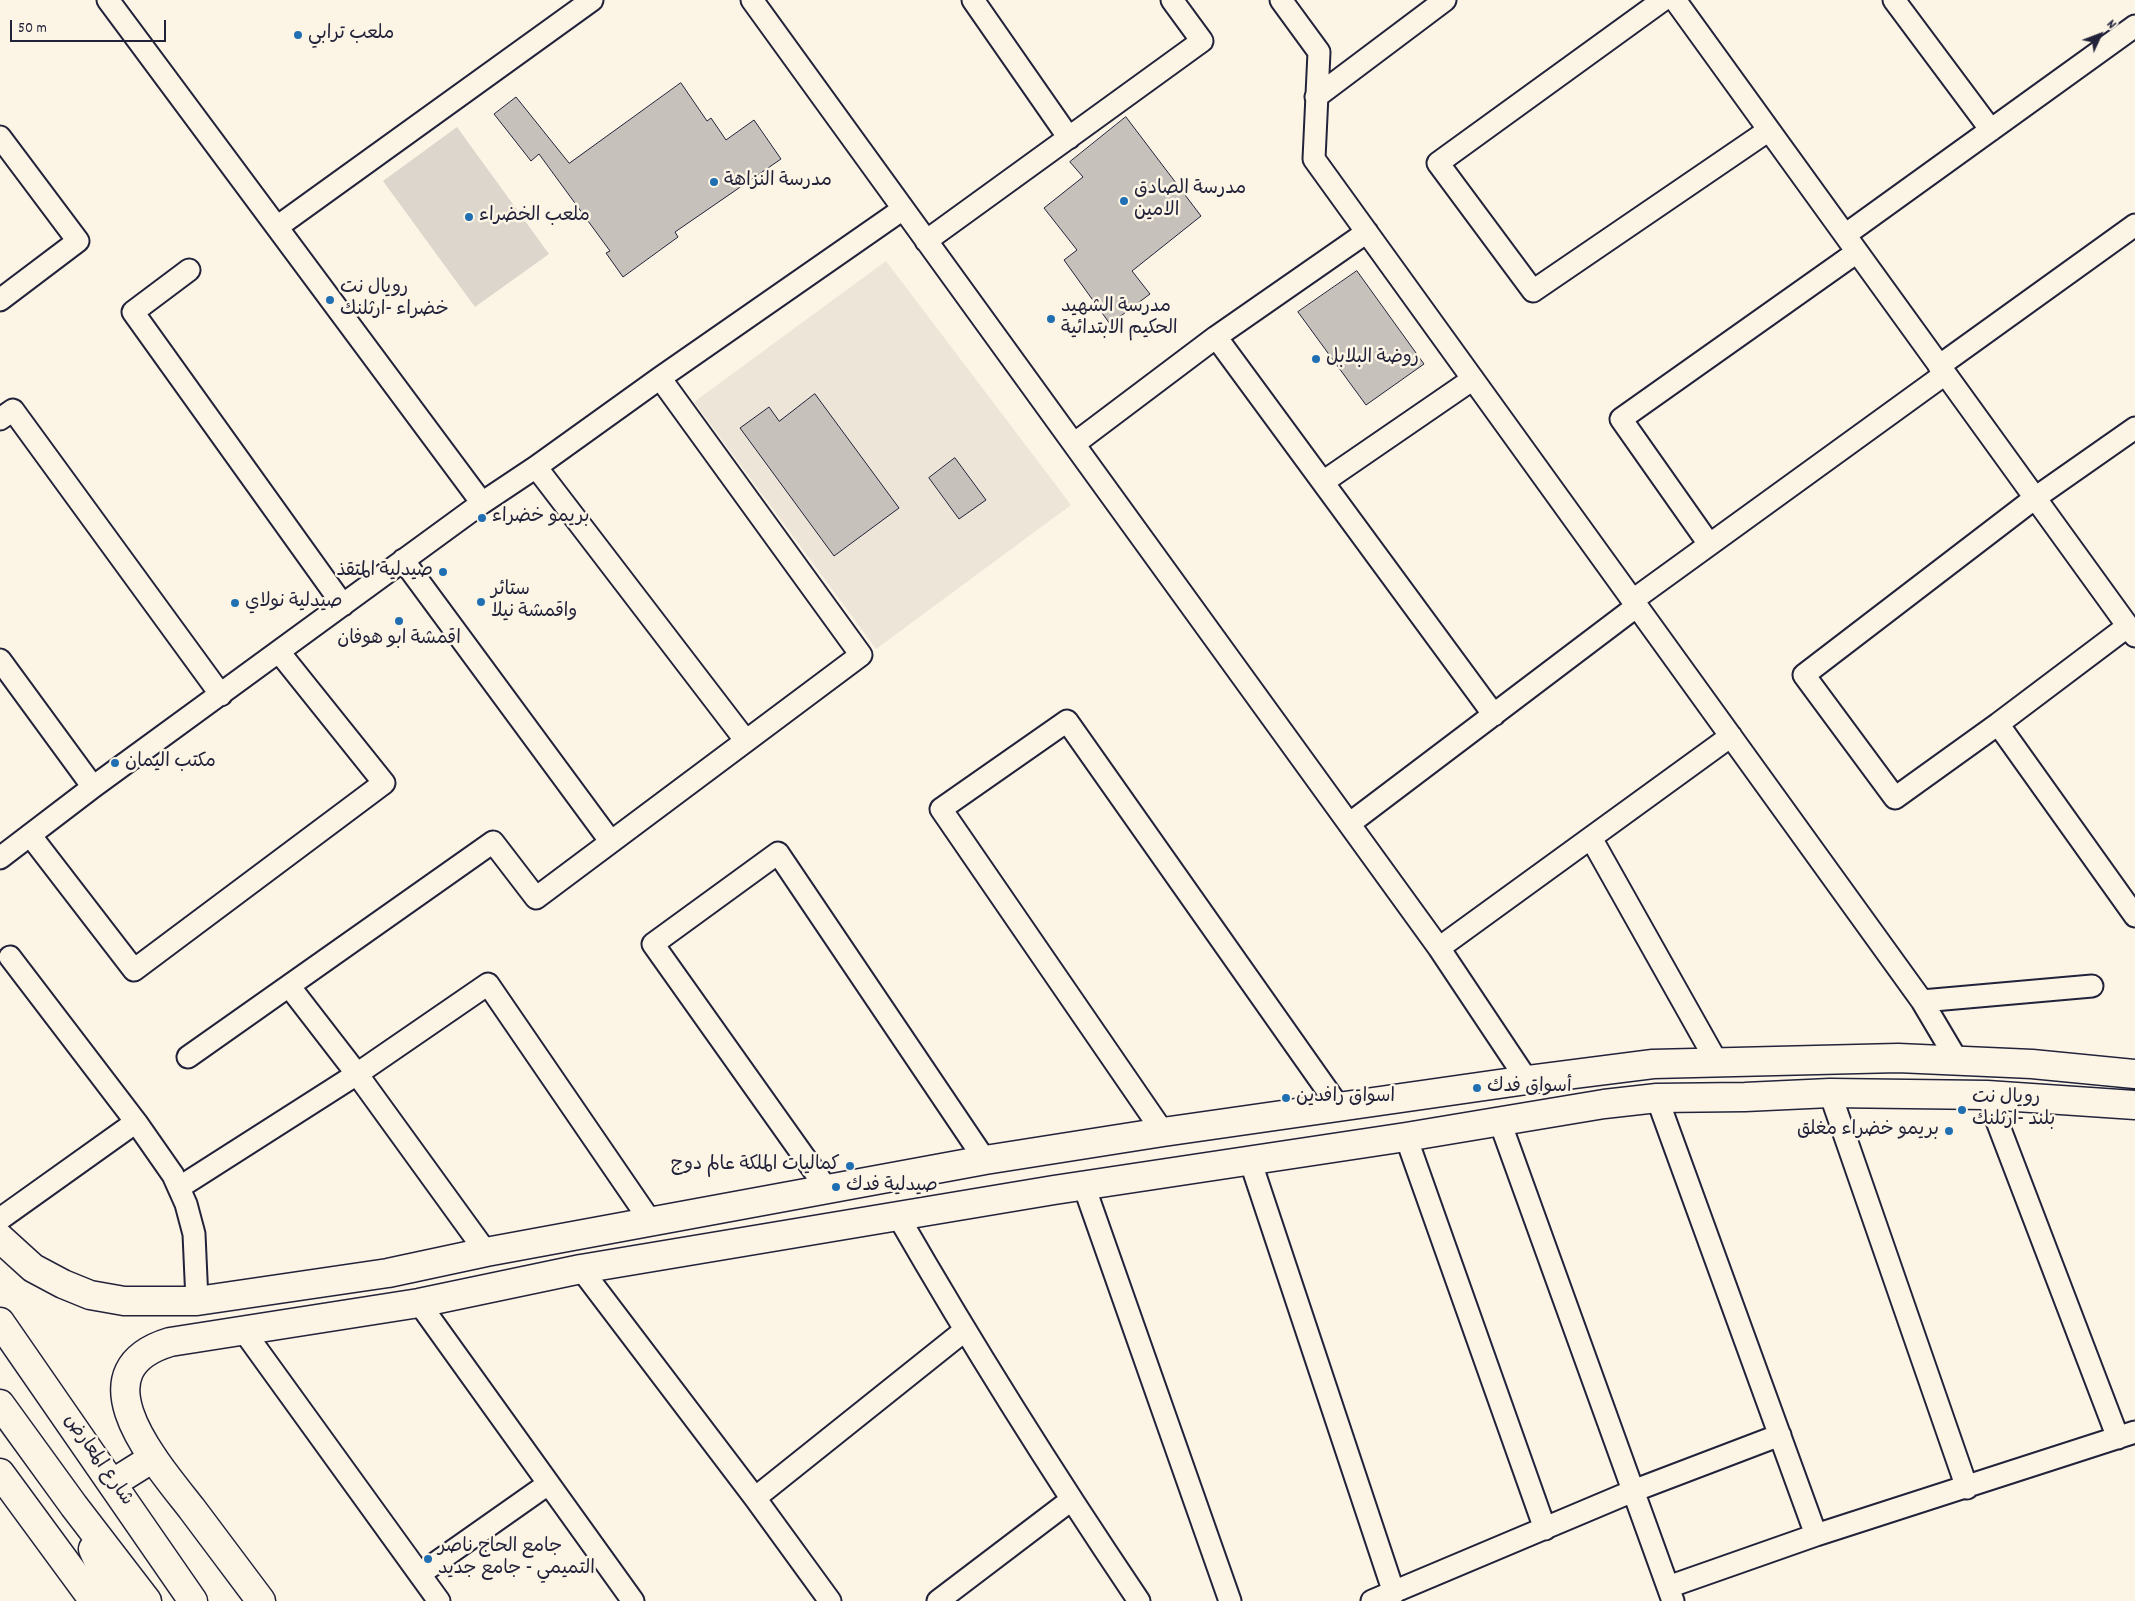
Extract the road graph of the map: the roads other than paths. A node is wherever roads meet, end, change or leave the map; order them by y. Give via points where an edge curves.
1 (108, 0) edge
2 (592, 0) edge
3 (752, 0) edge
4 (973, 0) edge
5 (1172, 0) edge
6 (1281, 0) edge
7 (1445, 0) edge
8 (1663, 0) edge
9 (1675, 0) edge
10 (1904, 3) edge
11 (2135, 26) edge
12 (1316, 97) junction
13 (1769, 130) junction
14 (1991, 130) junction
15 (0, 137) edge
16 (1069, 138) junction
17 (903, 209) junction
18 (2135, 225) edge
19 (277, 227) junction
20 (1367, 232) junction
21 (926, 241) junction
22 (1851, 243) junction
23 (189, 270) dead end
24 (0, 300) edge
25 (1216, 337) junction
26 (1942, 370) junction
27 (660, 378) junction
28 (1473, 379) junction
29 (0, 419) edge
30 (2135, 428) edge
31 (1074, 444) junction
32 (536, 468) junction
33 (1323, 482) junction
34 (2036, 498) junction
35 (482, 503) junction
36 (1709, 544) junction
37 (402, 560) junction
38 (1635, 603) junction
39 (343, 605) junction
40 (2131, 631) edge
41 (279, 652) junction
42 (0, 660) edge
43 (221, 694) junction
44 (1494, 715) junction
45 (1998, 724) junction
46 (1731, 736) junction
47 (746, 741) junction
48 (93, 787) junction
49 (1349, 824) junction
50 (30, 835) junction
51 (1591, 838) junction
52 (611, 842) junction
53 (0, 858) edge
54 (2135, 916) edge
55 (1439, 948) junction
56 (10, 957) dead end
57 (289, 986) junction
58 (2092, 986) dead end
59 (1922, 1001) junction
60 (188, 1057) dead end
61 (1957, 1060) junction
62 (1718, 1064) junction
63 (357, 1074) junction
64 (2135, 1074) edge
65 (1527, 1080) junction
66 (1830, 1093) junction
67 (1987, 1095) junction
68 (1657, 1098) junction
69 (2135, 1105) edge
70 (1339, 1107) junction
71 (136, 1122) junction
72 (1500, 1122) junction
73 (1162, 1132) junction
74 (1406, 1137) junction
75 (1047, 1152) junction
76 (985, 1160) junction
77 (1250, 1160) junction
78 (1084, 1186) junction
79 (180, 1187) junction
80 (827, 1189) junction
81 (1054, 1190) junction
82 (898, 1216) junction
83 (0, 1220) edge
84 (651, 1222) junction
85 (0, 1238) edge
86 (486, 1252) junction
87 (581, 1269) junction
88 (257, 1291) junction
89 (197, 1301) junction
90 (419, 1303) junction
91 (0, 1322) edge
92 (252, 1329) junction
93 (964, 1331) junction
94 (0, 1404) edge
95 (1780, 1435) junction
96 (2126, 1435) edge
97 (153, 1458) junction
98 (0, 1473) edge
99 (113, 1484) junction
100 (548, 1484) junction
101 (1967, 1488) junction
102 (1633, 1491) junction
103 (755, 1498) junction
104 (1071, 1500) junction
105 (74, 1506) junction
106 (1545, 1529) junction
107 (1816, 1535) junction
108 (219, 1546) junction
109 (420, 1574) junction
110 (1394, 1593) junction
111 (1670, 1594) edge
112 (826, 1600) edge
113 (94, 1601) edge
114 (116, 1601) edge
115 (146, 1601) edge
116 (193, 1601) edge
117 (244, 1601) edge
118 (261, 1601) edge
119 (439, 1601) edge
120 (633, 1601) edge
121 (938, 1601) edge
122 (1139, 1601) edge
123 (1230, 1601) edge
124 (1372, 1601) edge

1 - 19 street
2 - 19 street
3 - 17 street
4 - 16 street
5 - 16 street via 1202,41
6 - 12 street via 1319,52
7 - 12 street
8 - 13 street via 1438,163 1533,291
9 - 13 street
10 - 14 street
11 - 14 street
12 - 20 street via 1314,159
13 - 22 street
14 - 22 street
15 - 24 street via 78,241
16 - 21 street
17 - 21 street
17 - 27 street
18 - 26 street
19 - 35 street
20 - 25 street
20 - 28 street
21 - 31 street
22 - 26 street
22 - 36 street via 1621,419
23 - 39 street via 133,312
25 - 31 street
25 - 33 street
26 - 34 street
26 - 36 street
27 - 32 street
27 - 47 street via 861,655
28 - 33 street
28 - 38 street
29 - 43 street via 13,410
30 - 34 street
31 - 49 street
32 - 35 street
32 - 47 street
33 - 44 street
34 - 40 street
34 - 45 street via 1804,676 1895,798
35 - 37 street
36 - 38 street
37 - 39 street
37 - 52 street
38 - 44 street
38 - 46 street
39 - 41 street
40 - 45 street
41 - 43 street
41 - 50 street via 384,783 134,970
42 - 48 street
43 - 48 street
44 - 49 street
45 - 54 street
46 - 51 street
46 - 59 street
47 - 52 street
48 - 50 street
49 - 55 street
50 - 53 street
51 - 55 street
51 - 62 street
52 - 57 street via 536,898 493,842
55 - 65 street
56 - 71 street
57 - 60 street
57 - 63 street
58 - 59 street
59 - 61 street
61 - 62 main road via 1898,1058
61 - 64 main road
62 - 65 main road via 1653,1064
63 - 79 street
63 - 84 street via 488,984
63 - 86 street
65 - 70 main road
66 - 67 main road
66 - 68 main road
66 - 101 street
67 - 69 main road
67 - 96 street
68 - 72 main road
68 - 95 street
70 - 73 main road
70 - 73 street via 1067,720 941,808
71 - 79 street
71 - 83 street
72 - 74 main road
72 - 102 street
73 - 75 main road
74 - 77 main road
74 - 106 street
75 - 76 main road
75 - 81 main road
76 - 80 main road
76 - 80 street via 778,852 653,944
77 - 78 main road
77 - 110 street
78 - 81 main road
78 - 123 street
79 - 89 street via 194,1234
80 - 84 main road
81 - 82 main road
82 - 87 main road
82 - 93 street
84 - 86 main road
85 - 89 main road via 33,1268 90,1295 124,1301
86 - 88 main road via 388,1272
87 - 90 main road
87 - 103 street
88 - 89 main road
88 - 92 main road
90 - 92 main road
90 - 100 street
91 - 99 main road, شارع المعارض
92 - 97 main road via 170,1342 147,1351 136,1360 128,1373 125,1389 127,1407 139,1438
92 - 109 street
93 - 103 street
93 - 104 street
94 - 105 main road
95 - 102 street
95 - 107 street
96 - 101 street
97 - 99 main road
97 - 108 main road
98 - 113 main road
99 - 116 main road, شارع المعارض
100 - 109 street
100 - 120 street
101 - 107 street
102 - 106 street
102 - 111 street
103 - 112 street
104 - 121 street
104 - 122 street
105 - 114 main road
105 - 115 main road
106 - 110 street
107 - 111 street
108 - 117 main road
108 - 118 main road
109 - 119 street
110 - 124 street

